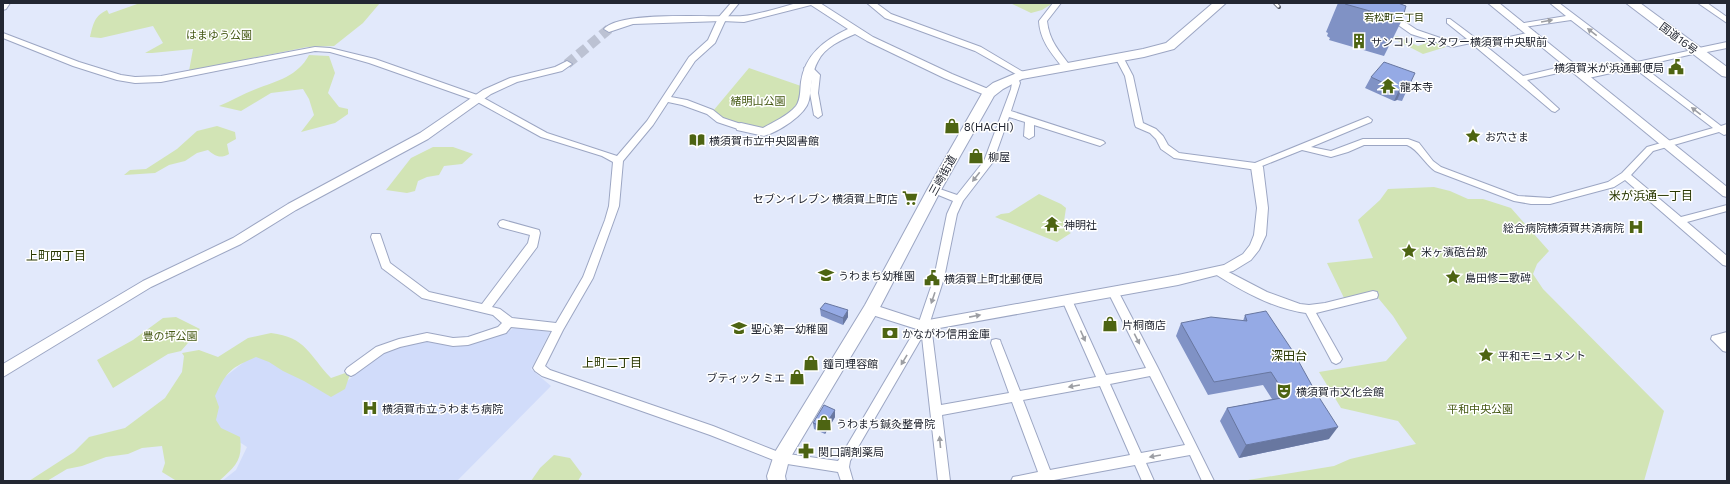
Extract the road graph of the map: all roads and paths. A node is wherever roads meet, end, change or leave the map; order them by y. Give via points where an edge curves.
1 (5, 3) edge
2 (735, 3) edge
3 (808, 3) edge
4 (814, 3) edge
5 (871, 3) edge
6 (1057, 3) edge
7 (1220, 3) edge
8 (1371, 3) edge
9 (1493, 3) edge
10 (1554, 3) edge
11 (1632, 3) edge
12 (1642, 3) edge
13 (1702, 3) edge
14 (3, 7) edge
15 (1727, 10) edge
16 (1714, 12) junction
17 (1572, 17) junction
18 (722, 18) junction
19 (1450, 21) dead end
20 (1727, 21) edge
21 (1521, 26) junction
22 (609, 29) tunnel mouth
23 (855, 30) junction
24 (1532, 34) junction
25 (3, 35) edge
26 (1476, 43) junction
27 (1727, 45) edge
28 (1701, 51) junction
29 (1119, 58) junction
30 (567, 64) tunnel mouth
31 (1635, 65) junction
32 (1727, 65) edge
33 (1067, 67) junction
34 (1573, 67) junction
35 (808, 68) junction
36 (1727, 73) edge
37 (1019, 76) junction
38 (1584, 76) junction
39 (1521, 79) junction
40 (989, 93) junction
41 (477, 98) junction
42 (666, 99) junction
43 (1555, 109) dead end
44 (1007, 113) junction
45 (818, 115) dead end
46 (1368, 120) dead end
47 (1030, 121) junction
48 (741, 127) joint
49 (1725, 130) edge
50 (1029, 136) dead end
51 (1100, 143) dead end
52 (1667, 144) junction
53 (1302, 147) junction
54 (618, 160) junction
55 (1257, 167) junction
56 (1625, 175) junction
57 (934, 190) junction
58 (1727, 193) edge
59 (959, 199) junction
60 (1727, 208) edge
61 (1679, 222) junction
62 (503, 224) dead end
63 (376, 237) dead end
64 (1727, 262) edge
65 (1219, 271) junction
66 (1113, 292) junction
67 (1373, 295) dead end
68 (1067, 300) junction
69 (486, 309) junction
70 (871, 309) junction
71 (1309, 309) junction
72 (509, 322) junction
73 (925, 325) junction
74 (558, 328) junction
75 (1727, 336) edge
76 (996, 343) dead end
77 (1727, 348) edge
78 (1336, 359) dead end
79 (351, 371) dead end
80 (3, 372) edge
81 (1154, 372) junction
82 (1103, 381) junction
83 (1016, 397) junction
84 (937, 411) junction
85 (1193, 449) junction
86 (781, 458) junction
87 (1137, 459) junction
88 (844, 467) junction
89 (1047, 478) edge
90 (776, 481) edge
91 (847, 481) edge
92 (944, 481) edge
93 (1017, 481) edge
94 (1148, 481) edge
95 (1208, 481) edge

1 - 14 street
2 - 18 street
3 - 18 street via 744,19
4 - 23 street
5 - 37 street via 888,16 978,49
6 - 33 street via 1043,21 1043,27 1046,41
7 - 29 main road, 三崎街道 via 1174,44
8 - 26 street via 1414,32 1452,45
9 - 21 street
10 - 17 street
11 - 28 highway, 国道16号
12 - 28 highway, 国道16号
13 - 16 street
15 - 16 street
16 - 20 street
21 -> 17 street
31 -> 17 street
18 - 22 street via 633,21
18 - 42 street via 712,41 692,59
19 - 26 street
21 - 24 street
23 - 35 street via 821,48
23 - 40 street via 885,47
24 - 26 street
24 - 34 street
25 - 41 street via 76,64 135,80 161,79 314,49 330,50 372,61
26 - 39 street
27 - 28 street
28 - 31 street
28 - 32 highway, 国道16号
28 - 36 highway, 国道16号
29 - 33 main road, 三崎街道
29 - 55 street via 1129,76 1139,125 1153,131 1164,147 1187,159
30 - 41 street via 514,80
31 - 38 street
49 -> 31 street
33 - 37 main road, 三崎街道
34 - 38 street
34 - 39 street
35 - 45 street via 816,74 814,93
35 - 48 street via 802,105 785,120 764,132
37 - 40 main road, 三崎街道
37 - 44 street
38 - 52 street
39 - 43 street
40 - 57 main road, 三崎街道
41 - 54 street via 544,135
41 - 80 street via 424,136 292,207 237,241 147,284
42 - 48 street via 690,104 710,112 720,120
42 - 54 street via 650,123
44 - 47 street
44 -> 59 street via 988,162
46 - 53 street
47 - 50 street
47 - 51 street
49 - 52 street
52 - 56 street via 1650,150
52 - 58 street
53 - 55 street
53 - 56 street via 1331,154 1364,142 1413,143 1438,169 1517,199 1530,201 1550,201 1612,185
54 - 74 street via 614,206 610,220 588,278
55 - 65 street via 1263,201 1262,226 1257,242 1243,260
56 - 61 street
57 - 59 street
57 - 70 main road, 三崎街道
59 -> 73 street via 952,214 939,278
60 - 61 street
61 - 64 street
62 - 69 street via 536,233 533,244
63 - 69 street via 386,265 426,295
65 - 66 street
65 - 71 street via 1232,280 1279,301
66 - 68 street
66 -> 81 street
67 - 71 street
73 -> 68 street
68 -> 82 street
69 - 72 street via 496,312
70 - 73 street
70 - 86 main road, 三崎街道
71 - 78 street
72 - 74 street
72 - 79 street via 502,330 468,340 452,342 427,337 399,343 380,350
73 - 84 street
73 -> 88 street via 844,460
74 - 86 street via 539,368 546,373
75 - 77 street via 1716,339
76 - 83 street
81 - 82 street
81 - 85 street
82 -> 83 street
82 - 87 street
83 - 84 street
83 - 89 street
92 -> 84 street
85 -> 87 street
85 - 95 street
86 - 88 street
86 - 90 main road, 三崎街道
87 - 89 street
87 - 94 street
88 - 91 street
89 - 93 street

